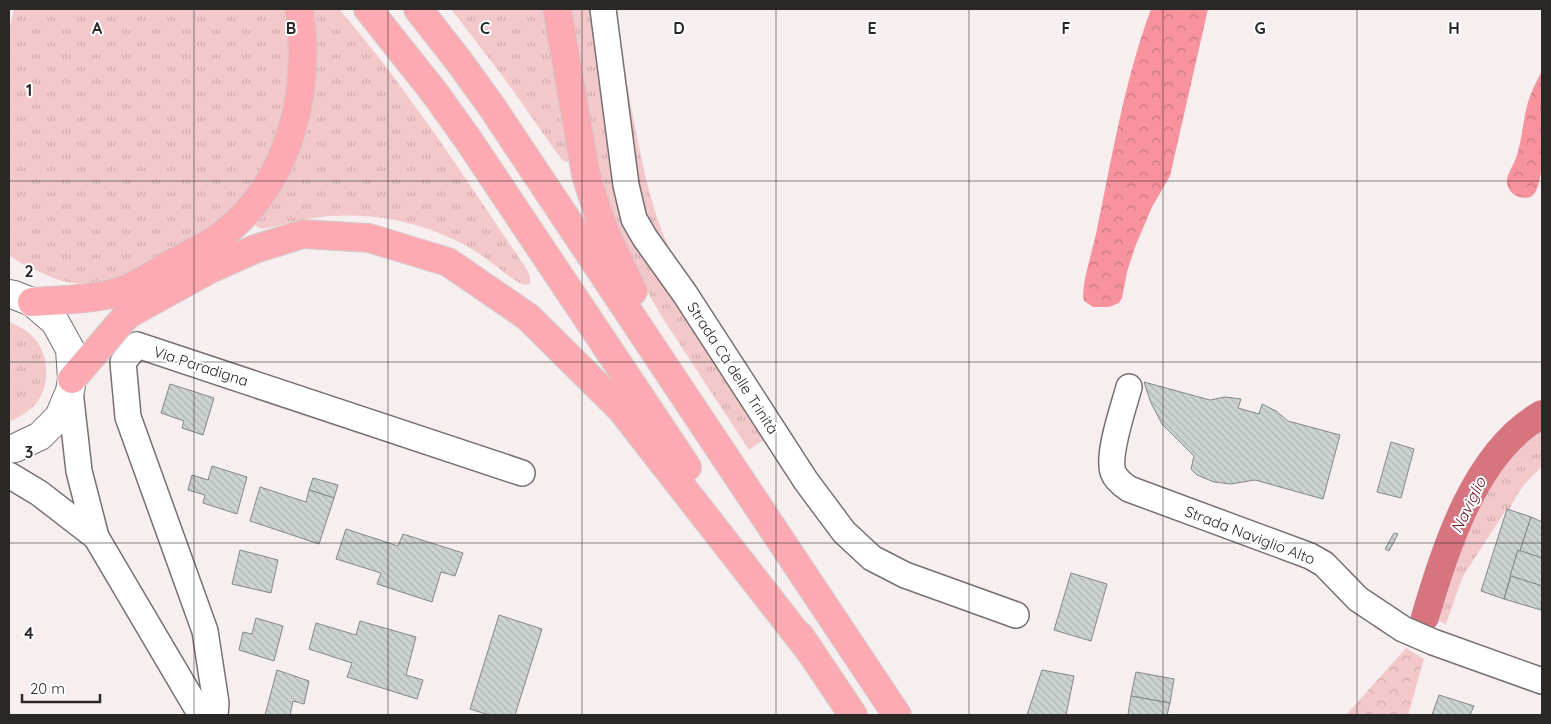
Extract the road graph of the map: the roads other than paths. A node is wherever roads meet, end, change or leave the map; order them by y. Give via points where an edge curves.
1 (299, 9) edge
2 (368, 9) edge
3 (418, 9) edge
4 (558, 9) edge
5 (603, 9) edge
6 (16, 295) edge
7 (71, 385) junction
8 (1129, 387) dead end
9 (9, 449) edge
10 (522, 473) dead end
11 (9, 475) edge
12 (745, 487) junction
13 (96, 537) junction
14 (1016, 615) dead end
15 (810, 650) junction
16 (1542, 681) edge
17 (201, 715) edge
18 (215, 715) edge
19 (852, 715) edge
20 (897, 715) edge

1 - 6 highway via 303,68 298,108 279,163 246,212 212,242 118,292 94,297
2 - 15 highway via 467,138
3 - 12 highway via 492,107
4 - 12 highway via 586,175 602,224 633,290 712,415
5 - 14 street, Strada Cà delle Trinità via 626,185 634,219 811,488 844,532 872,558 905,575
6 - 7 street via 59,328 70,349
7 - 9 street via 59,417 40,436
7 - 13 street via 79,471
7 - 15 highway via 127,315 210,269 255,249 303,234 369,238 448,262 528,317 621,409
8 - 16 street, Strada Naviglio Alto via 1112,460 1116,478 1129,489 1317,560 1358,599 1403,629
10 - 18 street, Via Paradigna via 137,345 123,362 128,417 205,632
11 - 13 street via 39,493
12 - 20 highway
13 - 17 street
15 - 19 highway

